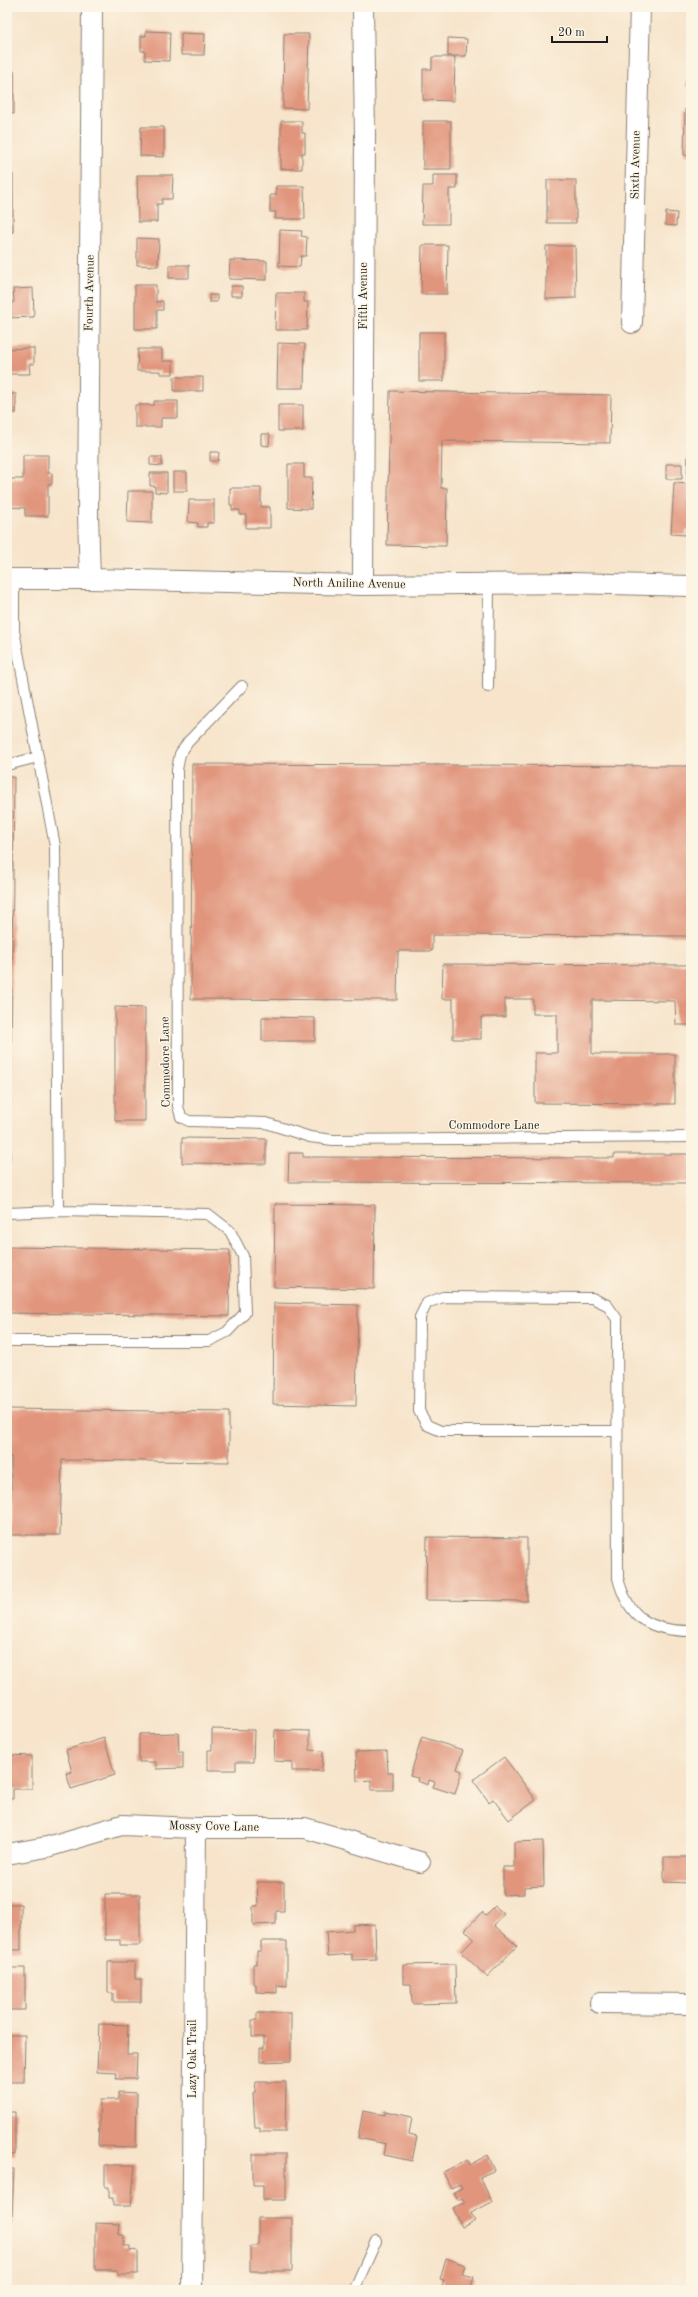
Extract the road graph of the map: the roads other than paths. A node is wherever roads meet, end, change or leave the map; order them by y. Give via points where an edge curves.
1 (92, 7) edge
2 (363, 7) edge
3 (640, 7) edge
4 (632, 323) dead end
5 (11, 579) edge
6 (90, 579) junction
7 (363, 585) junction
8 (489, 585) junction
9 (691, 586) edge
10 (242, 686) dead end
11 (488, 687) dead end
12 (38, 757) junction
13 (7, 765) edge
14 (691, 1137) edge
15 (58, 1211) junction
16 (7, 1213) edge
17 (7, 1341) edge
18 (617, 1431) junction
19 (691, 1631) edge
20 (196, 1828) junction
21 (7, 1854) edge
22 (420, 1862) dead end
23 (600, 2003) dead end
24 (691, 2004) edge
25 (376, 2241) dead end
26 (192, 2290) edge
27 (354, 2290) edge

1 - 6 street, Fourth Avenue via 88,514
2 - 7 street, Fifth Avenue
3 - 4 street, Sixth Avenue
5 - 6 street, North Aniline Avenue
5 - 12 lane via 14,631
6 - 7 street, North Aniline Avenue
7 - 8 street, North Aniline Avenue
8 - 9 street, North Aniline Avenue via 571,583
8 - 11 lane
10 - 14 lane, Commodore Lane via 188,742 180,754 177,770 178,1106 181,1117 189,1121 266,1122 310,1137 333,1140
12 - 13 lane
12 - 15 lane via 55,846
15 - 16 lane
15 - 17 lane via 208,1214 230,1231 243,1256 245,1313 227,1332 209,1341
18 - 18 lane via 617,1319 607,1305 592,1298 443,1297 427,1303 420,1317 419,1395 419,1411 427,1425 441,1431
18 - 19 lane via 616,1563 621,1592 634,1613 643,1621 667,1630
20 - 21 street, Mossy Cove Lane via 122,1825 48,1846
20 - 22 street, Mossy Cove Lane via 305,1828
20 - 26 street, Lazy Oak Trail
23 - 24 street
25 - 27 lane

